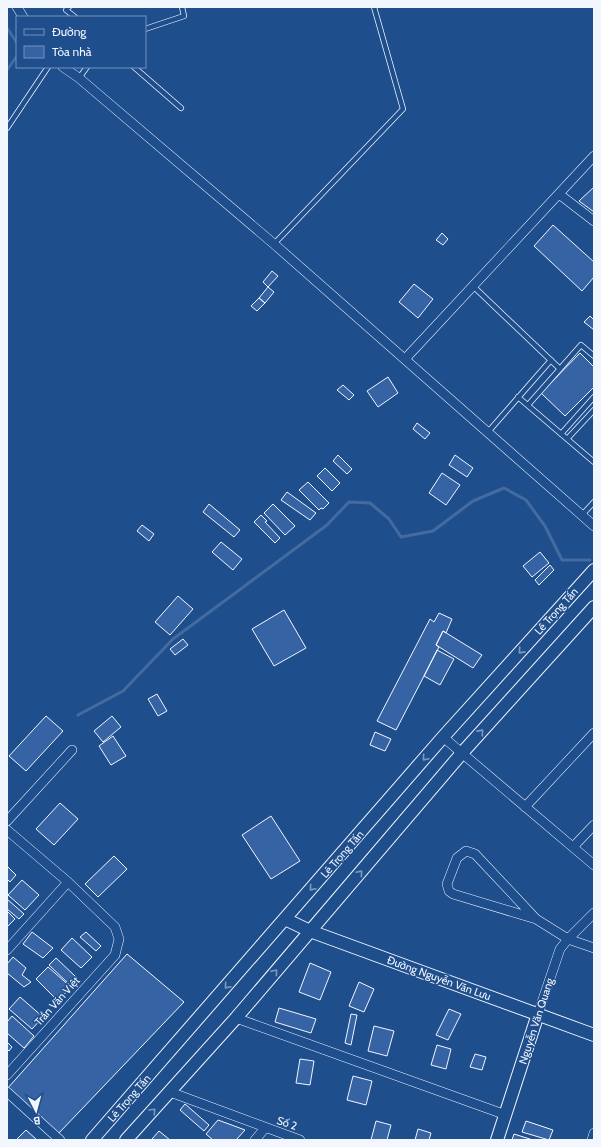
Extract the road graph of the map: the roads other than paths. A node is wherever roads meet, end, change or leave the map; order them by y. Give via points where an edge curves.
1 (17, 7) edge
2 (69, 7) edge
3 (182, 7) edge
4 (374, 7) edge
5 (22, 16) edge
6 (74, 16) edge
7 (146, 29) edge
8 (47, 68) edge
9 (64, 68) edge
10 (86, 68) edge
11 (135, 68) edge
12 (79, 78) junction
13 (181, 108) dead end
14 (7, 128) edge
15 (594, 156) edge
16 (559, 194) junction
17 (594, 221) edge
18 (274, 244) junction
19 (473, 286) junction
20 (594, 356) edge
21 (405, 360) junction
22 (550, 360) junction
23 (560, 369) junction
24 (518, 397) junction
25 (594, 397) edge
26 (528, 405) junction
27 (594, 410) edge
28 (488, 432) junction
29 (561, 434) junction
30 (567, 439) junction
31 (594, 462) edge
32 (594, 502) edge
33 (582, 516) junction
34 (594, 526) edge
35 (594, 570) edge
36 (594, 607) edge
37 (594, 733) edge
38 (443, 737) junction
39 (72, 750) dead end
40 (462, 753) junction
41 (525, 807) junction
42 (7, 821) edge
43 (594, 825) edge
44 (7, 830) edge
45 (573, 847) junction
46 (594, 865) edge
47 (68, 882) junction
48 (594, 913) edge
49 (536, 919) junction
50 (285, 920) junction
51 (310, 931) junction
52 (568, 939) junction
53 (594, 948) edge
54 (7, 950) edge
55 (538, 1014) junction
56 (236, 1018) junction
57 (594, 1036) edge
58 (7, 1075) edge
59 (7, 1092) edge
60 (170, 1092) junction
61 (506, 1115) junction
62 (265, 1128) junction
63 (594, 1133) edge
64 (60, 1140) edge
65 (92, 1140) edge
66 (126, 1140) edge
67 (255, 1140) edge
68 (300, 1140) edge
69 (497, 1140) edge
70 (592, 1140) edge

1 - 5 street
2 - 6 lane via 66,10
3 - 7 lane via 184,16
4 - 18 lane via 403,109
8 - 14 lane
9 - 12 street
10 - 12 lane
11 - 13 lane
12 - 18 street
15 - 16 street
16 - 17 street
16 - 19 street
18 - 21 street
19 - 21 street
19 - 22 lane
20 - 23 lane via 581,344
21 - 28 street
22 - 23 lane
22 - 24 lane
23 - 26 lane
24 - 26 lane
24 - 28 lane
25 - 29 lane
26 - 29 lane
27 - 30 lane
28 - 33 street
29 - 30 lane
30 - 31 lane
32 - 33 lane
33 - 34 street
35 -> 38 street, Lê Trọng Tấn
40 -> 36 street
37 - 41 street
38 - 40 street
38 -> 50 street, Lê Trọng Tấn
39 - 42 street
40 - 41 street
51 -> 40 street
41 - 45 street
43 - 45 street
44 - 47 street
45 - 46 street
47 - 54 street
47 - 58 street, Trần Văn Việt via 115,927 119,939 115,955
48 - 52 street, Nguyễn Văn Quang
49 - 49 street via 475,854 466,852 457,858 448,884 449,891
49 - 52 street
50 - 51 street, Đường Nguyễn Văn Lưu
50 -> 65 street, Lê Trọng Tấn
51 - 55 street, Đường Nguyễn Văn Lưu
56 -> 51 street
52 - 53 street
52 - 55 street, Nguyễn Văn Quang via 560,949
55 - 57 street, Đường Nguyễn Văn Lưu
55 - 61 street, Nguyễn Văn Quang
56 - 60 street
56 - 61 street
59 - 64 street
60 - 62 street, Số 2
66 -> 60 street
61 - 69 street, Nguyễn Văn Quang
62 - 67 street
62 - 68 street, Số 2
63 - 70 street

